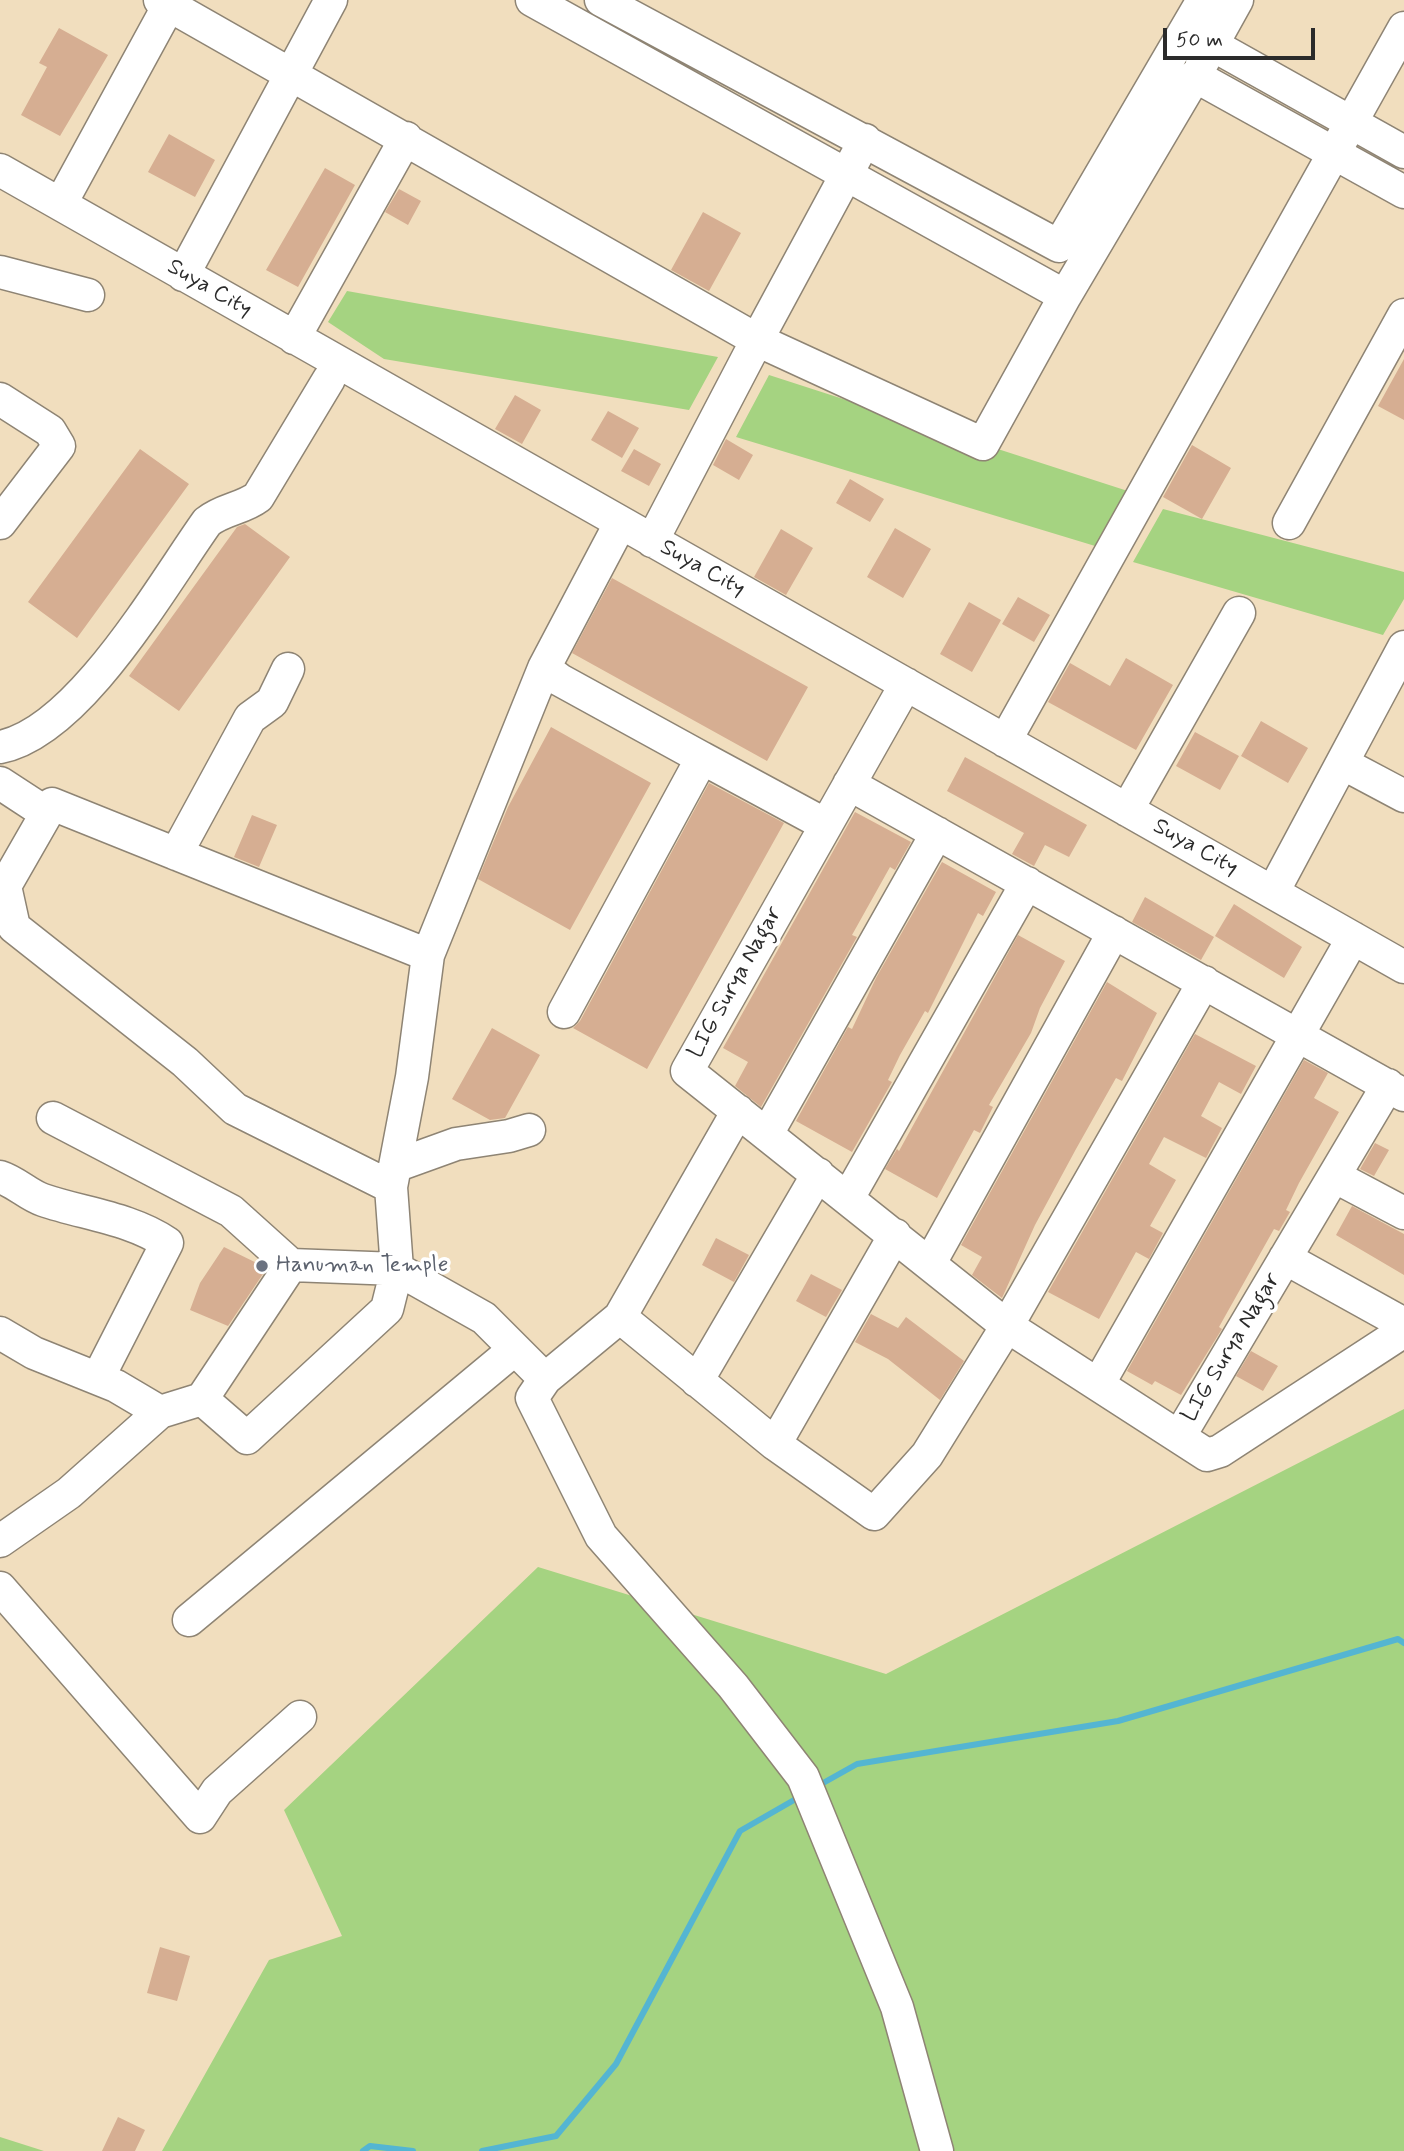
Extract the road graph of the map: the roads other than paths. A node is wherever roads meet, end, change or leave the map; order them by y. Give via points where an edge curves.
1 (331, 0) edge
2 (532, 0) edge
3 (601, 0) edge
4 (1203, 0) edge
5 (1237, 0) edge
6 (164, 3) edge
7 (1404, 28) edge
8 (1199, 38) junction
9 (1182, 69) junction
10 (292, 73) junction
11 (1352, 122) junction
12 (406, 138) junction
13 (865, 140) junction
14 (1404, 152) edge
15 (1334, 153) junction
16 (0, 170) edge
17 (846, 174) junction
18 (1404, 192) edge
19 (61, 203) junction
20 (0, 272) edge
21 (183, 275) junction
22 (88, 295) dead end
23 (1065, 296) junction
24 (1404, 315) edge
25 (294, 338) junction
26 (757, 340) junction
27 (328, 379) dead end
28 (0, 399) edge
29 (0, 523) edge
30 (1289, 523) dead end
31 (620, 524) junction
32 (652, 541) junction
33 (1239, 613) dead end
34 (1404, 647) edge
35 (544, 668) junction
36 (288, 669) dead end
37 (906, 684) junction
38 (1005, 741) junction
39 (0, 747) edge
40 (702, 758) junction
41 (1342, 763) junction
42 (0, 783) edge
43 (849, 784) junction
44 (1404, 796) edge
45 (1127, 810) junction
46 (46, 813) junction
47 (826, 825) junction
48 (937, 833) junction
49 (176, 854) junction
50 (1027, 883) junction
51 (1273, 892) junction
52 (7, 930) edge
53 (1114, 932) junction
54 (1353, 938) junction
55 (428, 954) junction
56 (1402, 961) edge
57 (1203, 982) junction
58 (564, 1012) dead end
59 (1297, 1035) junction
60 (1396, 1090) edge
61 (738, 1111) junction
62 (53, 1118) dead end
63 (528, 1130) dead end
64 (767, 1134) junction
65 (818, 1174) junction
66 (1334, 1176) junction
67 (0, 1177) edge
68 (393, 1177) junction
69 (848, 1198) junction
70 (1404, 1213) edge
71 (895, 1235) junction
72 (1285, 1258) junction
73 (930, 1263) junction
74 (291, 1265) junction
75 (397, 1269) junction
76 (620, 1317) junction
77 (1404, 1324) edge
78 (1007, 1326) junction
79 (1404, 1331) edge
80 (0, 1333) edge
81 (515, 1349) junction
82 (98, 1378) junction
83 (545, 1379) junction
84 (697, 1381) junction
85 (1099, 1383) junction
86 (202, 1399) junction
87 (160, 1412) junction
88 (1179, 1437) junction
89 (775, 1444) junction
90 (0, 1541) edge
91 (0, 1588) edge
92 (189, 1619) dead end
93 (300, 1717) dead end
94 (937, 2151) edge

1 - 10 street
2 - 17 street
3 - 13 street
4 - 8 street
5 - 8 street
6 - 10 street
6 - 19 street
7 - 11 street
8 - 9 street
8 - 11 street
9 - 13 street via 1059,246
9 - 15 street
9 - 23 street
10 - 12 street
10 - 21 street
11 - 14 street
11 - 15 street
12 - 25 street
12 - 26 street
13 - 17 street
15 - 18 street
15 - 38 street
16 - 19 street, Suya City
17 - 23 street
17 - 26 street
19 - 21 street, Suya City
20 - 22 street
21 - 25 street, Suya City
23 - 26 street via 983,444
24 - 30 street
25 - 31 street, Suya City
26 - 32 street
27 - 39 street via 258,497 207,522 100,674 68,707 33,734
28 - 29 street via 50,431 59,446
31 - 32 street, Suya City
31 - 35 street
32 - 37 street, Suya City
33 - 45 street
34 - 41 street
35 - 40 street
35 - 55 street
36 - 49 street via 272,702 250,718
37 - 38 street, Suya City
37 - 43 street, LIG Surya Nagar
38 - 45 street, Suya City
40 - 47 street
40 - 58 street
41 - 44 street
41 - 51 street
42 - 46 street
43 - 47 street, LIG Surya Nagar
43 - 48 street, LIG Surya Nagar
45 - 51 street, Suya City
46 - 49 street via 52,804
46 - 52 street via 5,886
47 - 61 street, LIG Surya Nagar via 687,1071
48 - 50 street, LIG Surya Nagar
48 - 64 street
49 - 55 street
50 - 53 street, LIG Surya Nagar
50 - 69 street
51 - 54 street, Suya City
52 - 68 street via 185,1062 235,1109
53 - 57 street, LIG Surya Nagar
53 - 73 street
54 - 56 street, Suya City
54 - 59 street
55 - 68 street
57 - 59 street, LIG Surya Nagar
57 - 78 street
59 - 60 street, LIG Surya Nagar
59 - 85 street
60 - 66 street, LIG Surya Nagar
61 - 64 street, LIG Surya Nagar
61 - 76 street
62 - 74 street via 231,1211
63 - 68 street via 456,1143
64 - 65 street, LIG Surya Nagar
65 - 69 street, LIG Surya Nagar
65 - 84 street
66 - 70 street
66 - 72 street, LIG Surya Nagar
67 - 82 street via 39,1199 105,1215 167,1243
68 - 75 street
69 - 71 street, LIG Surya Nagar
71 - 73 street, LIG Surya Nagar
71 - 89 street
72 - 77 street
72 - 88 street, LIG Surya Nagar
73 - 78 street, LIG Surya Nagar
74 - 75 street
74 - 86 street
75 - 81 street via 484,1318
75 - 86 street via 387,1309 247,1438
76 - 83 street
76 - 84 street
78 - 85 street, LIG Surya Nagar
78 - 89 street via 927,1455 874,1514
79 - 88 street via 1220,1451 1207,1455
80 - 82 street via 34,1353
81 - 83 street
81 - 92 street
82 - 87 street
83 - 94 street via 532,1398 601,1536 733,1686 803,1777 897,2007
84 - 89 street
85 - 88 street, LIG Surya Nagar
86 - 87 street
87 - 90 street via 69,1493
91 - 93 street via 200,1817 217,1791

